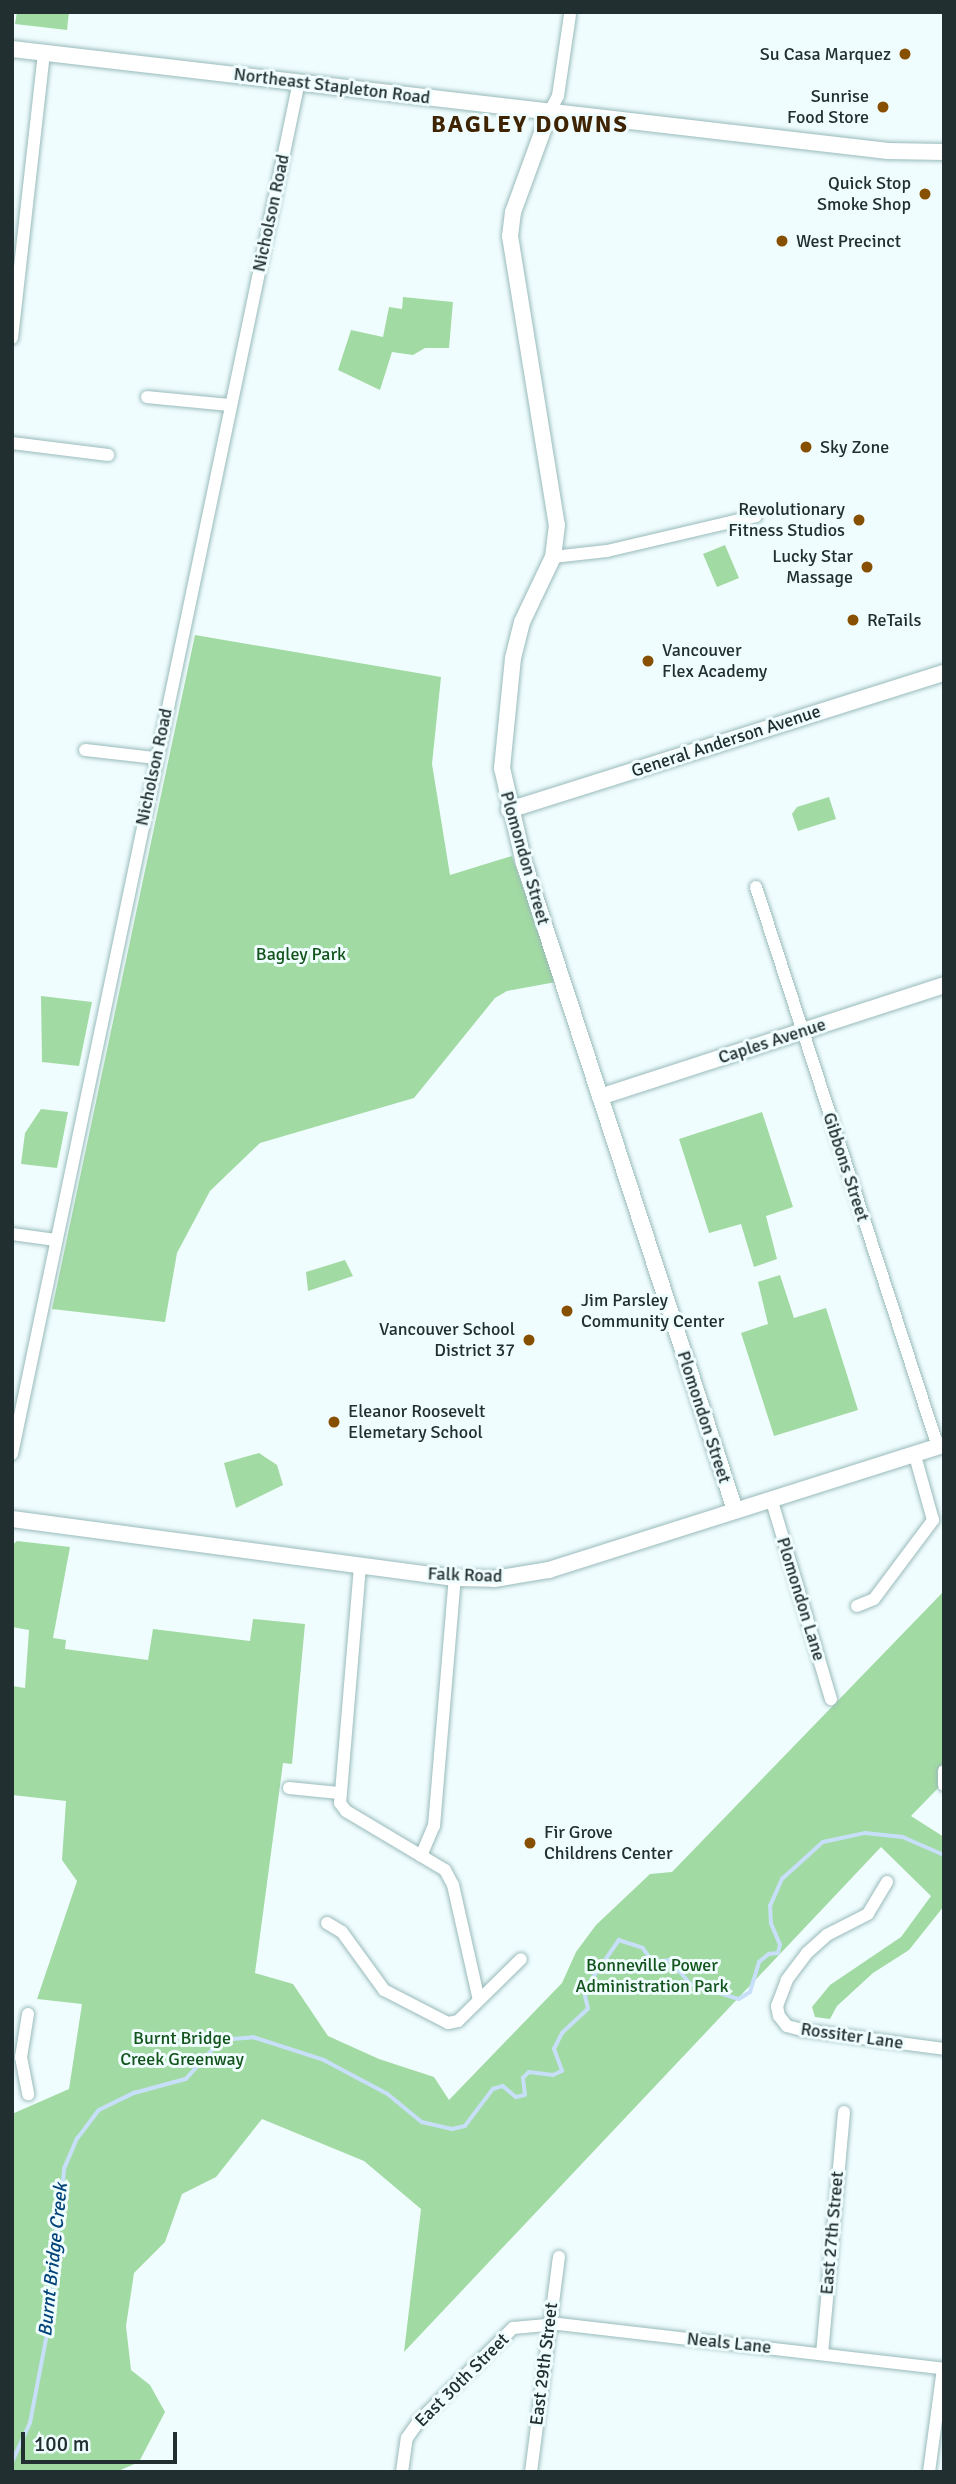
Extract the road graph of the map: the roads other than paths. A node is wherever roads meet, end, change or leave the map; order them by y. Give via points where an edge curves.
1 (570, 15) dead end
2 (12, 49) edge
3 (44, 53) junction
4 (299, 82) junction
5 (550, 111) junction
6 (944, 152) edge
7 (12, 338) edge
8 (147, 397) dead end
9 (229, 405) junction
10 (12, 443) edge
11 (108, 455) dead end
12 (755, 516) dead end
13 (553, 557) junction
14 (944, 673) edge
15 (85, 750) dead end
16 (155, 758) junction
17 (509, 810) junction
18 (756, 887) dead end
19 (944, 985) edge
20 (801, 1031) junction
21 (600, 1097) junction
22 (12, 1234) edge
23 (56, 1240) junction
24 (16, 1415) edge
25 (941, 1446) edge
26 (12, 1454) edge
27 (915, 1456) junction
28 (771, 1498) junction
29 (735, 1510) junction
30 (12, 1519) edge
31 (360, 1566) junction
32 (455, 1578) junction
33 (858, 1606) dead end
34 (831, 1699) dead end
35 (944, 1771) edge
36 (944, 1785) edge
37 (289, 1788) dead end
38 (339, 1793) junction
39 (421, 1856) junction
40 (887, 1882) dead end
41 (327, 1923) dead end
42 (521, 1959) dead end
43 (479, 2000) junction
44 (27, 2014) dead end
45 (944, 2049) edge
46 (17, 2057) edge
47 (28, 2094) dead end
48 (844, 2112) dead end
49 (559, 2257) dead end
50 (548, 2327) junction
51 (513, 2328) joint
52 (822, 2354) junction
53 (944, 2369) edge
54 (402, 2472) edge
55 (531, 2472) edge
56 (929, 2472) edge

1 - 5 street via 558,96
2 - 3 street, Northeast Stapleton Road
3 - 4 street, Northeast Stapleton Road
3 - 7 street
4 - 5 street, Northeast Stapleton Road
4 - 9 street, Nicholson Road
5 - 6 street, Northeast Stapleton Road via 888,151
5 - 13 street, Plomondon Street via 513,212 510,236 554,490 557,525
8 - 9 street
9 - 16 street, Nicholson Road
10 - 11 street
12 - 13 street via 607,551
13 - 17 street, Plomondon Street via 522,622 506,692 502,768
14 - 17 street, General Anderson Avenue
15 - 16 street
16 - 23 street, Nicholson Road
17 - 21 street, Plomondon Street
18 - 20 street, Gibbons Street
19 - 20 street, Caples Avenue
20 - 21 street, Caples Avenue
20 - 25 street, Gibbons Street
21 - 29 street, Plomondon Street
22 - 23 street
23 - 24 street, Nicholson Road
24 - 26 street, Nicholson Road
25 - 27 street, Falk Road
27 - 28 street, Falk Road
27 - 33 street via 933,1520 874,1599
28 - 29 street, Falk Road
28 - 34 street, Plomondon Lane
29 - 32 street, Falk Road via 534,1573
30 - 31 street, Falk Road
31 - 32 street, Falk Road
31 - 38 street
32 - 39 street via 434,1826
35 - 36 street
37 - 38 street
38 - 39 street via 346,1811
39 - 43 street via 445,1870 453,1885
40 - 45 street, Rossiter Lane via 868,1914 827,1935 807,1952 787,1980 777,2006 779,2017 787,2026 802,2031
41 - 43 street via 342,1932 384,1990 443,2022 458,2021
42 - 43 street
44 - 46 street
46 - 47 street
48 - 52 street, East 27th Street
49 - 50 street, East 29th Street
50 - 51 street, Neals Lane
50 - 52 street, Neals Lane via 558,2324
50 - 55 street, East 29th Street
51 - 54 street, East 30th Street via 418,2422 407,2438
52 - 53 street, Neals Lane
53 - 56 street

